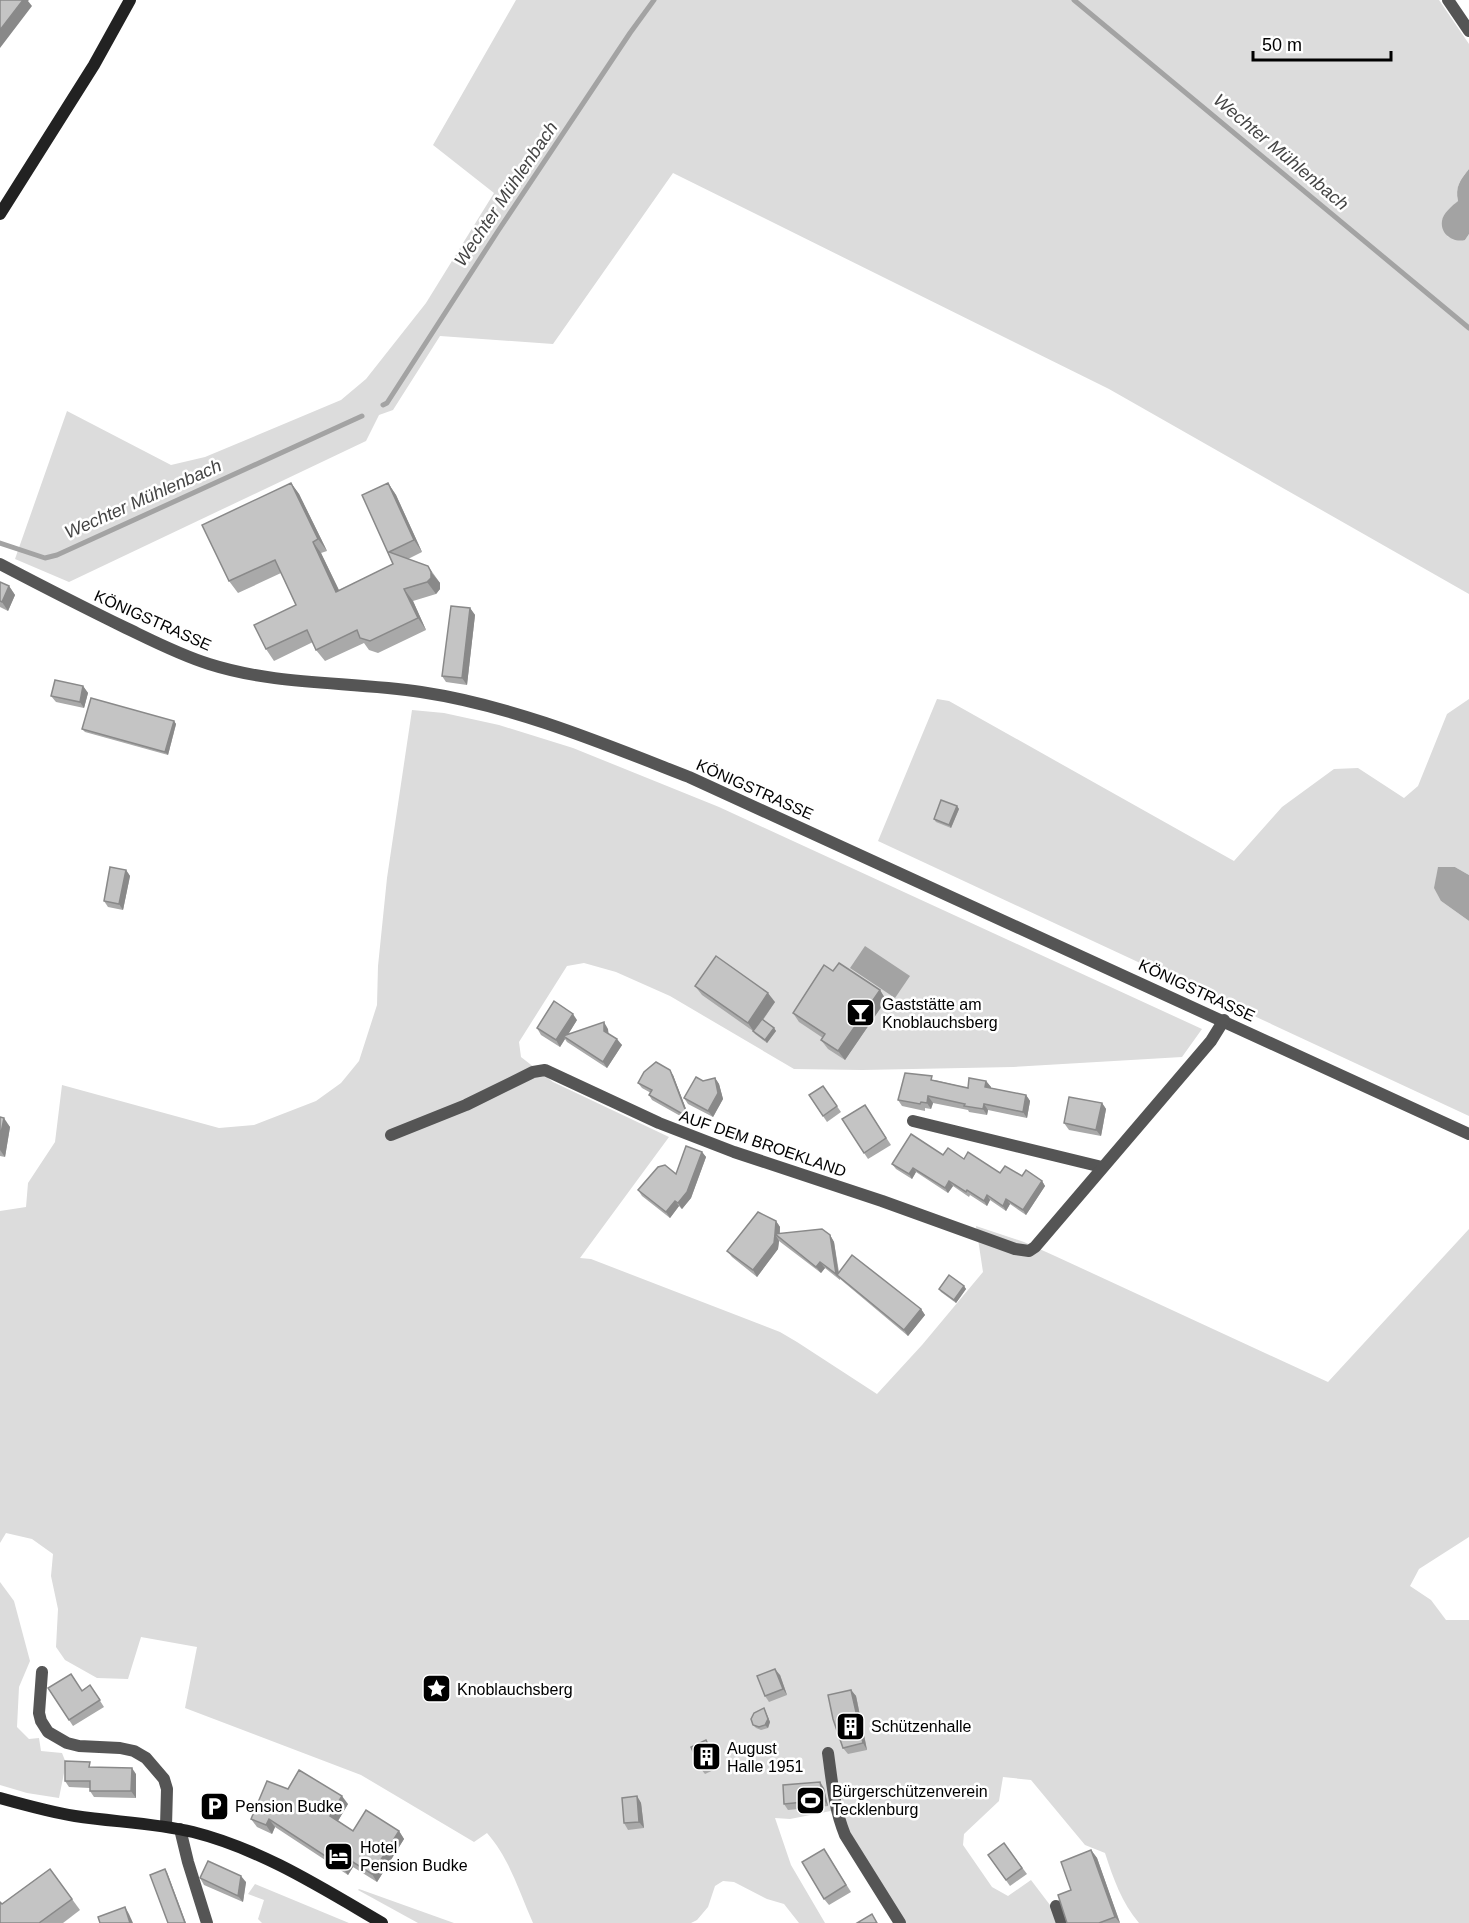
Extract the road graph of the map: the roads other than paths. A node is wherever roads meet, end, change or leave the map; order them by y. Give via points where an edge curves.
1 (130, 0) edge
2 (1448, 0) edge
3 (1469, 31) edge
4 (0, 214) edge
5 (0, 564) edge
6 (1224, 1020) junction
7 (913, 1121) dead end
8 (1469, 1134) edge
9 (391, 1135) dead end
10 (1102, 1167) junction
11 (42, 1672) dead end
12 (828, 1753) dead end
13 (0, 1797) edge
14 (166, 1826) junction
15 (180, 1829) junction
16 (1056, 1906) edge
17 (207, 1923) edge
18 (382, 1923) edge
19 (900, 1923) edge
20 (1062, 1923) edge

1 - 4 main road
2 - 3 street
5 - 6 street, KÖNIGSTRASSE via 162,646 208,664 287,680 421,692 511,712 588,737 700,782
6 - 8 street, KÖNIGSTRASSE
6 - 10 street, AUF DEM BROEKLAND via 1211,1041
7 - 10 street
9 - 10 street, AUF DEM BROEKLAND via 545,1070 659,1123 734,1152 1024,1252 1035,1247
11 - 14 street via 38,1704 43,1725 67,1743 120,1748 146,1758 164,1779 167,1789
12 - 19 street via 835,1804 845,1835
13 - 14 main road via 76,1816
14 - 15 main road
15 - 17 street
15 - 18 main road via 257,1855
16 - 20 street

